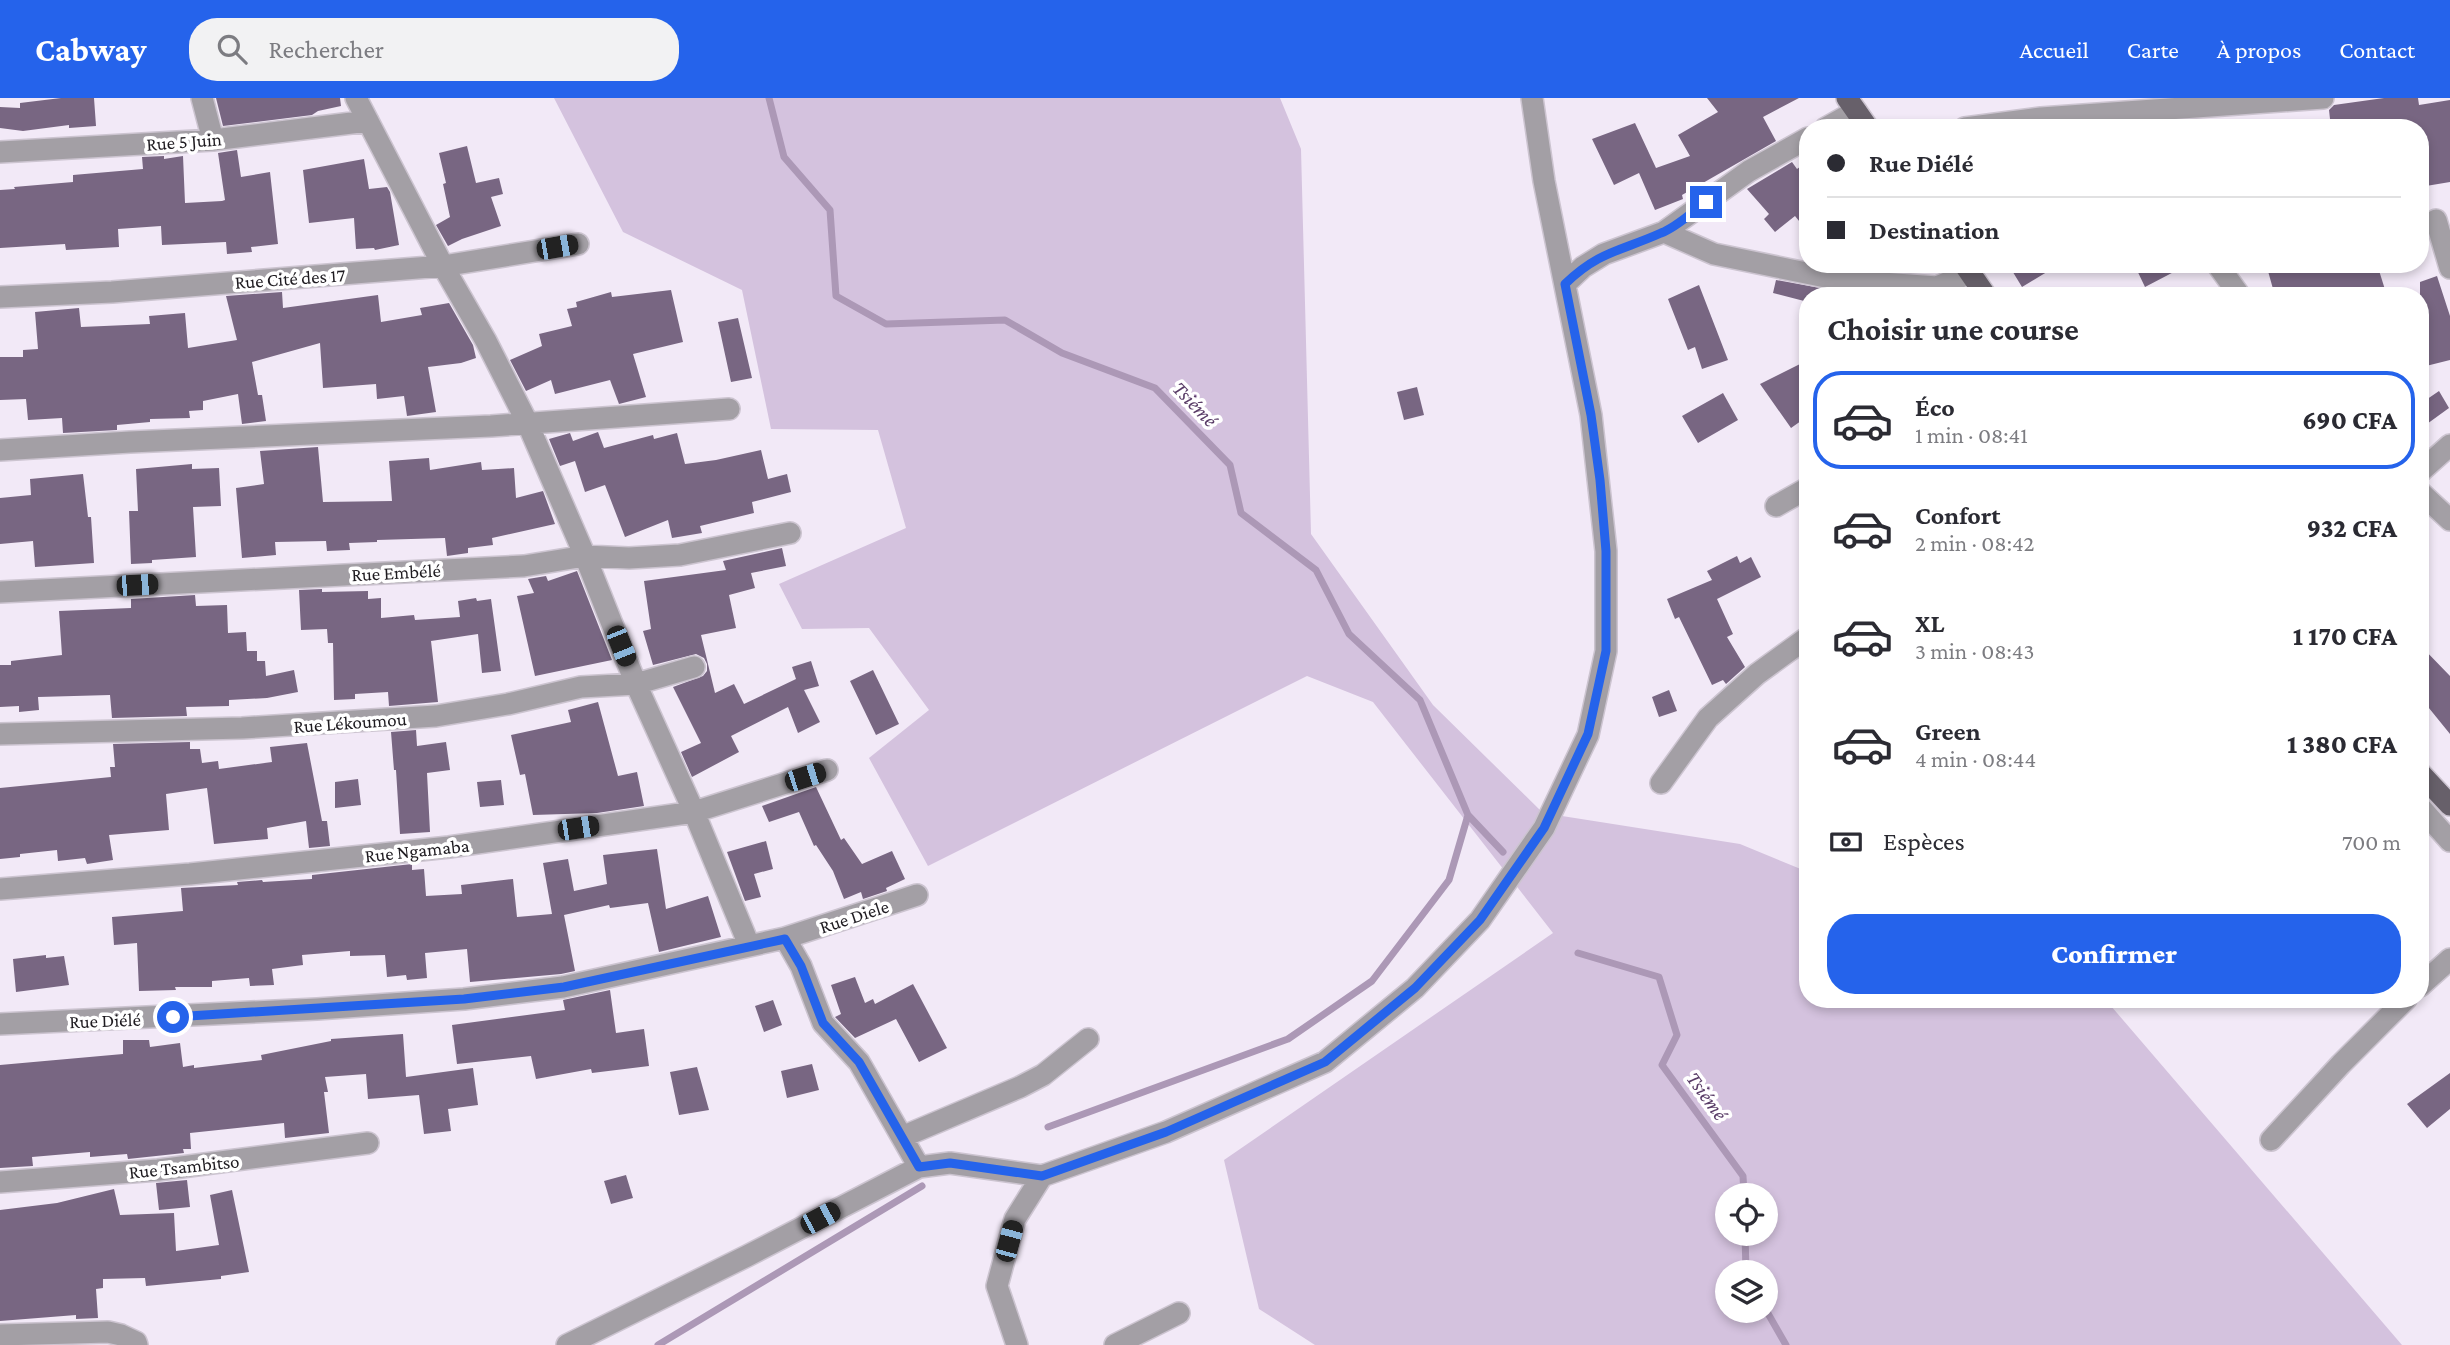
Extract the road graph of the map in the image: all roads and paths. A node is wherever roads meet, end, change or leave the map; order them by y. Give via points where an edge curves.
1 (202, 98) edge
2 (356, 98) edge
3 (1532, 98) edge
4 (2323, 98) edge
5 (2077, 114) edge
6 (2037, 119) edge
7 (368, 121) junction
8 (213, 140) junction
9 (1799, 143) edge
10 (0, 152) edge
11 (2435, 219) edge
12 (1664, 232) junction
13 (578, 244) dead end
14 (443, 266) junction
15 (2450, 268) edge
16 (1799, 272) edge
17 (1806, 273) edge
18 (1961, 273) edge
19 (1565, 284) junction
20 (1925, 287) edge
21 (1939, 287) edge
22 (0, 297) edge
23 (729, 409) dead end
24 (527, 422) junction
25 (2450, 445) edge
26 (0, 450) edge
27 (2429, 464) edge
28 (1799, 493) edge
29 (2429, 500) edge
30 (1776, 506) dead end
31 (2450, 520) edge
32 (790, 533) dead end
33 (585, 556) junction
34 (0, 592) edge
35 (1799, 644) edge
36 (694, 667) dead end
37 (636, 684) junction
38 (0, 734) edge
39 (827, 770) dead end
40 (1661, 783) dead end
41 (2429, 783) edge
42 (2450, 805) edge
43 (694, 812) junction
44 (2429, 817) edge
45 (2450, 841) edge
46 (0, 889) edge
47 (917, 895) dead end
48 (785, 939) junction
49 (749, 945) junction
50 (2450, 960) edge
51 (2429, 978) edge
52 (2397, 1008) edge
53 (0, 1024) edge
54 (1088, 1039) dead end
55 (902, 1137) junction
56 (2271, 1140) dead end
57 (368, 1143) dead end
58 (919, 1167) junction
59 (1042, 1176) junction
60 (0, 1182) edge
61 (1179, 1312) dead end
62 (0, 1335) edge
63 (597, 1338) edge
64 (137, 1345) edge
65 (567, 1345) edge
66 (1017, 1345) edge
67 (1115, 1345) edge

1 - 8 street
2 - 7 street
3 - 19 street
4 - 5 street
5 - 6 street
7 - 8 street, Rue 5 Juin
7 - 14 street
8 - 10 street, Rue 5 Juin
9 - 12 street via 1748,171
11 - 15 street
12 - 16 street via 1714,254
12 - 19 street via 1604,254
13 - 14 street, Rue Cité des 17
14 - 22 street, Rue Cité des 17
14 - 24 street
17 - 20 street
18 - 21 street
19 - 59 street via 1600,480 1606,551 1606,651 1588,734 1544,828 1480,920 1415,988 1325,1062 1166,1132
23 - 24 street
24 - 26 street
24 - 33 street
25 - 27 street
28 - 30 street
29 - 31 street
32 - 33 street, Rue Embélé via 680,555
33 - 34 street, Rue Embélé via 524,566
33 - 37 street
35 - 40 street via 1708,718
36 - 37 street, Rue Lékoumou
37 - 38 street, Rue Lékoumou via 581,687 508,704 396,719
37 - 43 street
39 - 43 street, Rue Ngamaba
41 - 42 main road
43 - 46 street, Rue Ngamaba via 438,849
43 - 49 street
44 - 45 street
47 - 48 street, Rue Diele
48 - 49 street, Rue Diele
48 - 55 street via 823,1023 859,1062
49 - 53 street, Rue Diélé via 564,987 464,999
50 - 51 street
52 - 56 street
54 - 55 street via 1020,1087
55 - 58 street
57 - 60 street, Rue Tsambitso via 158,1170
58 - 59 street via 950,1163
58 - 63 street
59 - 66 street via 1015,1219 997,1286
61 - 67 street
62 - 64 street via 107,1332
63 - 65 street

